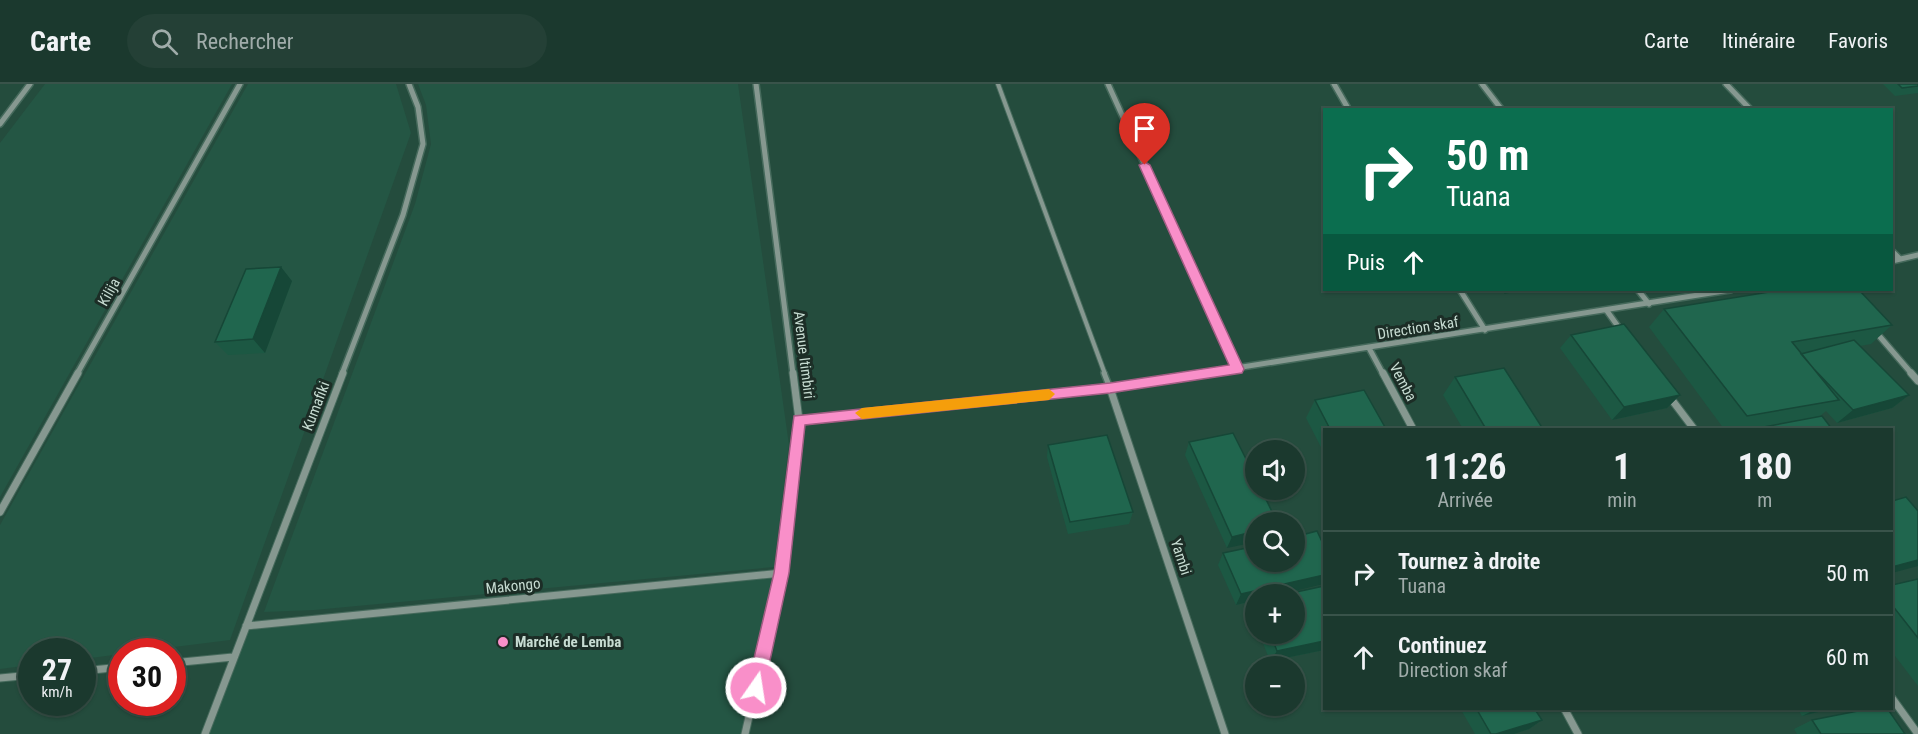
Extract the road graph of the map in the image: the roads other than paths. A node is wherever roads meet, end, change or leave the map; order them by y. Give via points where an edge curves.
1 (30, 84) edge
2 (240, 84) edge
3 (409, 84) edge
4 (756, 84) edge
5 (998, 84) edge
6 (1108, 84) edge
7 (1334, 84) edge
8 (1482, 84) edge
9 (1726, 84) edge
10 (1348, 108) edge
11 (1500, 108) edge
12 (1749, 108) edge
13 (0, 124) edge
14 (1893, 252) edge
15 (1918, 255) edge
16 (1900, 259) junction
17 (1893, 261) edge
18 (1461, 291) edge
19 (1639, 291) edge
20 (1724, 291) edge
21 (1648, 304) junction
22 (1607, 311) junction
23 (1868, 323) edge
24 (1485, 330) junction
25 (1627, 338) edge
26 (1369, 348) junction
27 (1237, 369) junction
28 (1918, 381) edge
29 (1110, 388) junction
30 (1667, 393) edge
31 (799, 420) junction
32 (1412, 428) edge
33 (1693, 428) edge
34 (0, 512) edge
35 (782, 573) junction
36 (246, 626) junction
37 (233, 657) junction
38 (186, 662) edge
39 (18, 676) edge
40 (0, 678) edge
41 (1893, 699) edge
42 (1565, 710) edge
43 (205, 734) edge
44 (745, 734) edge
45 (1225, 734) edge
46 (1578, 734) edge
47 (1918, 734) edge

1 - 13 street
2 - 34 street, Kilija
3 - 36 street, Kumafiki via 418,107 423,144 404,215
4 - 31 street, Avenue Itimbiri
5 - 29 lane
6 - 27 street
7 - 10 street
8 - 11 street
9 - 12 street
14 - 16 street
15 - 16 street
16 - 17 street
18 - 24 street
19 - 21 street
20 - 21 street, Direction skaf
21 - 22 street, Direction skaf
22 - 24 street, Direction skaf
22 - 25 street
23 - 28 street
24 - 26 street, Direction skaf
26 - 27 street, Direction skaf
26 - 32 street, Vemba
27 - 29 street, Direction skaf
29 - 31 street, Direction skaf
29 - 45 street, Yambi
30 - 33 street
31 - 35 street, Avenue Itimbiri
35 - 36 street, Makongo
35 - 44 street, Avenue Itimbiri
36 - 37 street, Kumafiki
37 - 38 street
37 - 43 street, Kumafiki
39 - 40 street
41 - 47 street
42 - 46 street

